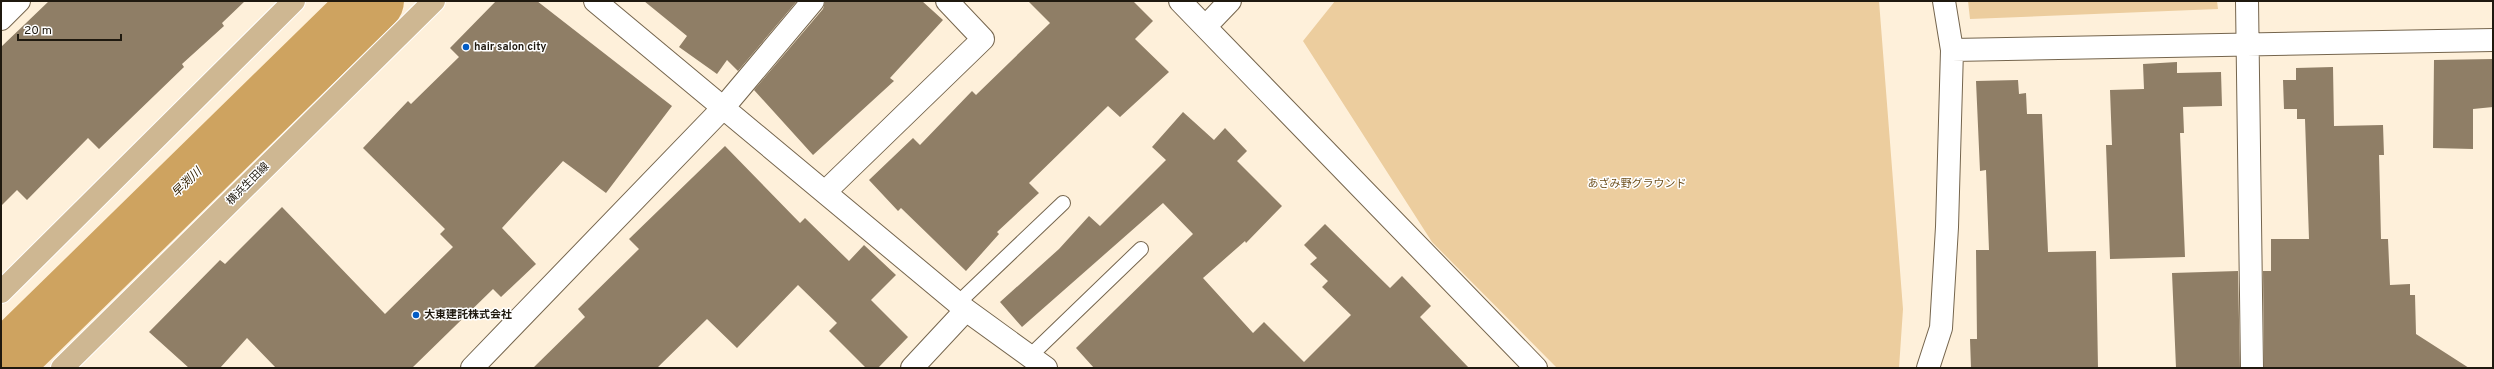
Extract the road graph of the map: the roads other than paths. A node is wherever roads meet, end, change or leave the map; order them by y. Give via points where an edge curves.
1 (19, 1) edge
2 (294, 1) edge
3 (434, 1) edge
4 (595, 1) edge
5 (813, 1) edge
6 (947, 1) edge
7 (1180, 1) edge
8 (1230, 1) edge
9 (1944, 1) edge
10 (2247, 1) edge
11 (1, 19) edge
12 (1206, 26) junction
13 (2493, 40) edge
14 (2249, 44) junction
15 (1952, 50) junction
16 (723, 108) junction
17 (824, 192) junction
18 (1063, 203) dead end
19 (1140, 249) dead end
20 (1, 292) edge
21 (962, 307) junction
22 (1038, 362) edge
23 (62, 368) edge
24 (472, 368) edge
25 (912, 368) edge
26 (1536, 368) edge
27 (1928, 368) edge
28 (2252, 368) edge

1 - 11 street
2 - 20 main road
3 - 23 main road, 横浜生田線
4 - 16 street
5 - 16 street
6 - 17 street via 983,39
7 - 12 street
8 - 12 street
9 - 15 street
10 - 14 street
12 - 26 street
13 - 14 street
14 - 15 street
14 - 28 street via 2247,75
15 - 27 street via 1947,227 1941,328
16 - 17 street
16 - 24 street
17 - 21 street
18 - 21 lane
19 - 22 lane
21 - 22 street
21 - 25 street

